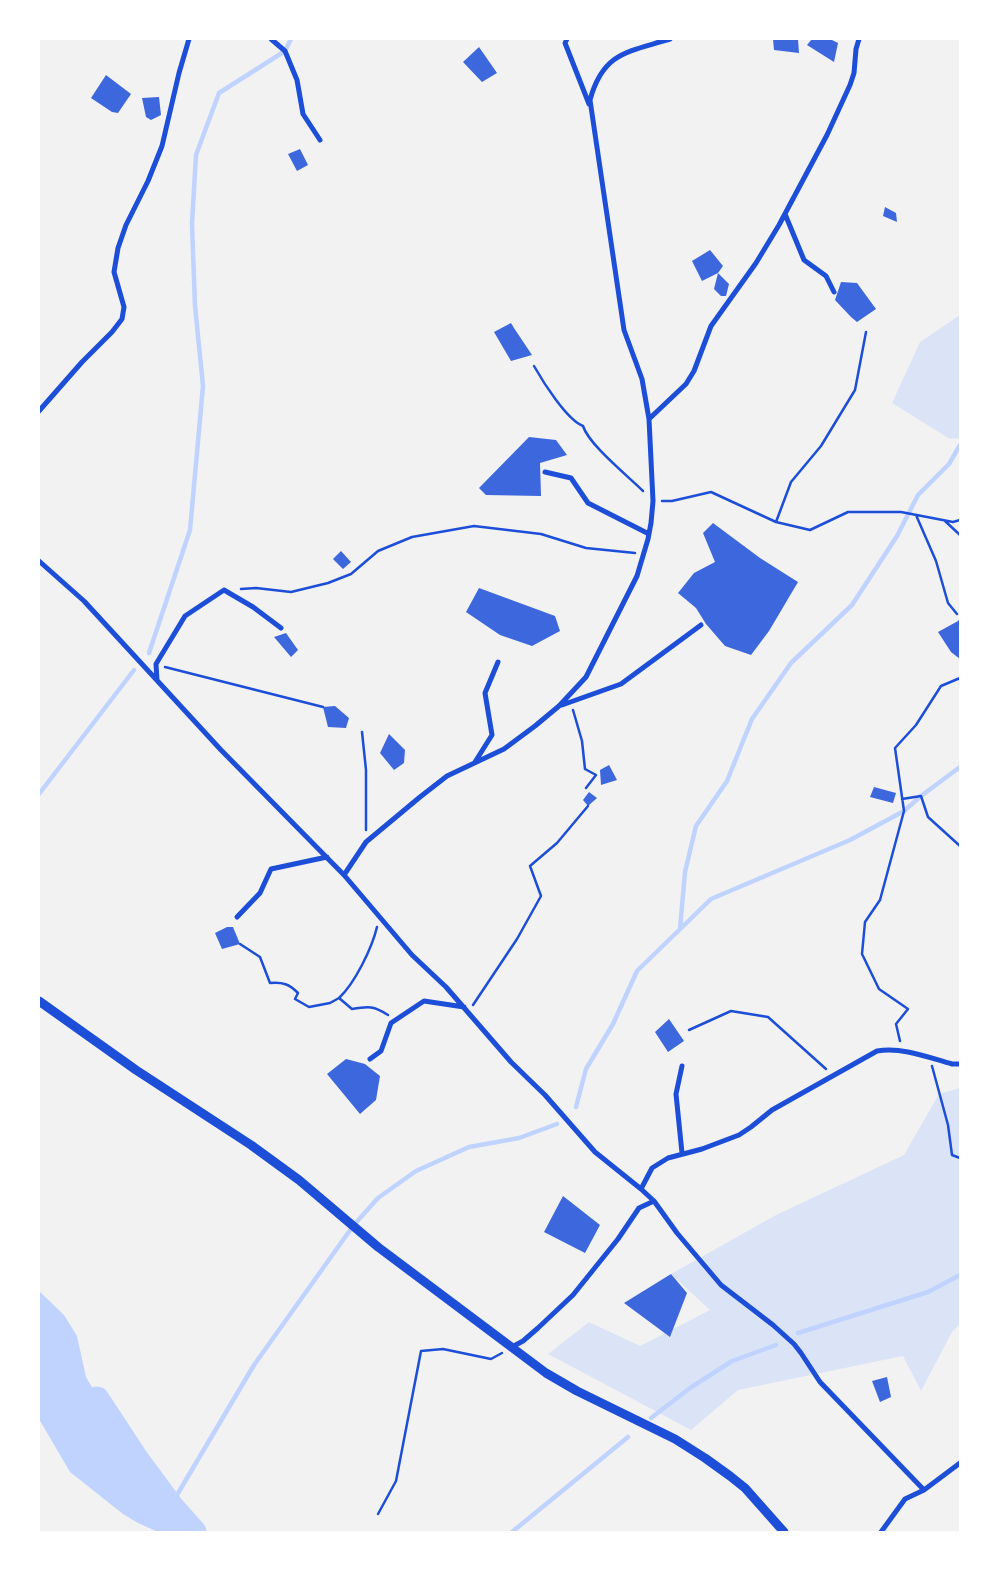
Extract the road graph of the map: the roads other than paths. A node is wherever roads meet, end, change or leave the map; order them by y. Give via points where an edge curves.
1 (190, 39) edge
2 (271, 39) edge
3 (567, 39) edge
4 (670, 39) edge
5 (859, 39) edge
6 (590, 107) junction
7 (320, 140) dead end
8 (785, 214) junction
9 (834, 292) dead end
10 (39, 412) edge
11 (649, 419) junction
12 (545, 472) dead end
13 (649, 534) junction
14 (39, 561) edge
15 (701, 625) dead end
16 (281, 628) dead end
17 (498, 662) dead end
18 (157, 680) junction
19 (559, 706) junction
20 (474, 762) junction
21 (326, 857) junction
22 (344, 875) junction
23 (237, 917) dead end
24 (39, 1001) edge
25 (464, 1007) junction
26 (370, 1059) dead end
27 (960, 1064) edge
28 (682, 1066) dead end
29 (682, 1153) junction
30 (641, 1189) junction
31 (654, 1200) junction
32 (512, 1347) junction
33 (960, 1464) edge
34 (924, 1490) junction
35 (784, 1532) edge
36 (882, 1532) edge

1 - 10 street via 162,146 118,248 114,272 124,307 122,319
2 - 7 street via 285,51 297,80 303,114
3 - 6 street via 565,43
4 - 6 street via 638,47 611,61 594,84
5 - 8 street via 850,85
6 - 11 street via 624,330 642,379
8 - 9 street via 804,260 826,276
8 - 11 street via 756,263 711,326 686,384
11 - 13 street via 653,501
12 - 13 street via 571,478 588,504
13 - 19 street via 637,576 586,677
14 - 18 street via 84,601
15 - 19 street via 621,684
16 - 18 street via 224,590 185,616 156,664
17 - 20 street via 485,693 492,735
18 - 21 street
19 - 20 street via 504,749
20 - 22 street via 447,776 381,828 366,842
21 - 22 street
21 - 23 street via 271,869 260,893
22 - 25 street via 412,956
24 - 32 street via 299,1180 378,1247
25 - 26 street via 424,1002 391,1023 381,1051
25 - 30 street via 595,1152
27 - 29 street via 902,1050 877,1051 772,1110 739,1134 702,1149
28 - 29 street via 676,1094
29 - 30 street via 652,1168
30 - 31 street
31 - 32 street via 639,1208 573,1296
31 - 34 street via 677,1233 721,1284 794,1344 820,1382
32 - 35 street via 577,1391 675,1439 706,1458 744,1488
33 - 34 street
34 - 36 street via 905,1499

